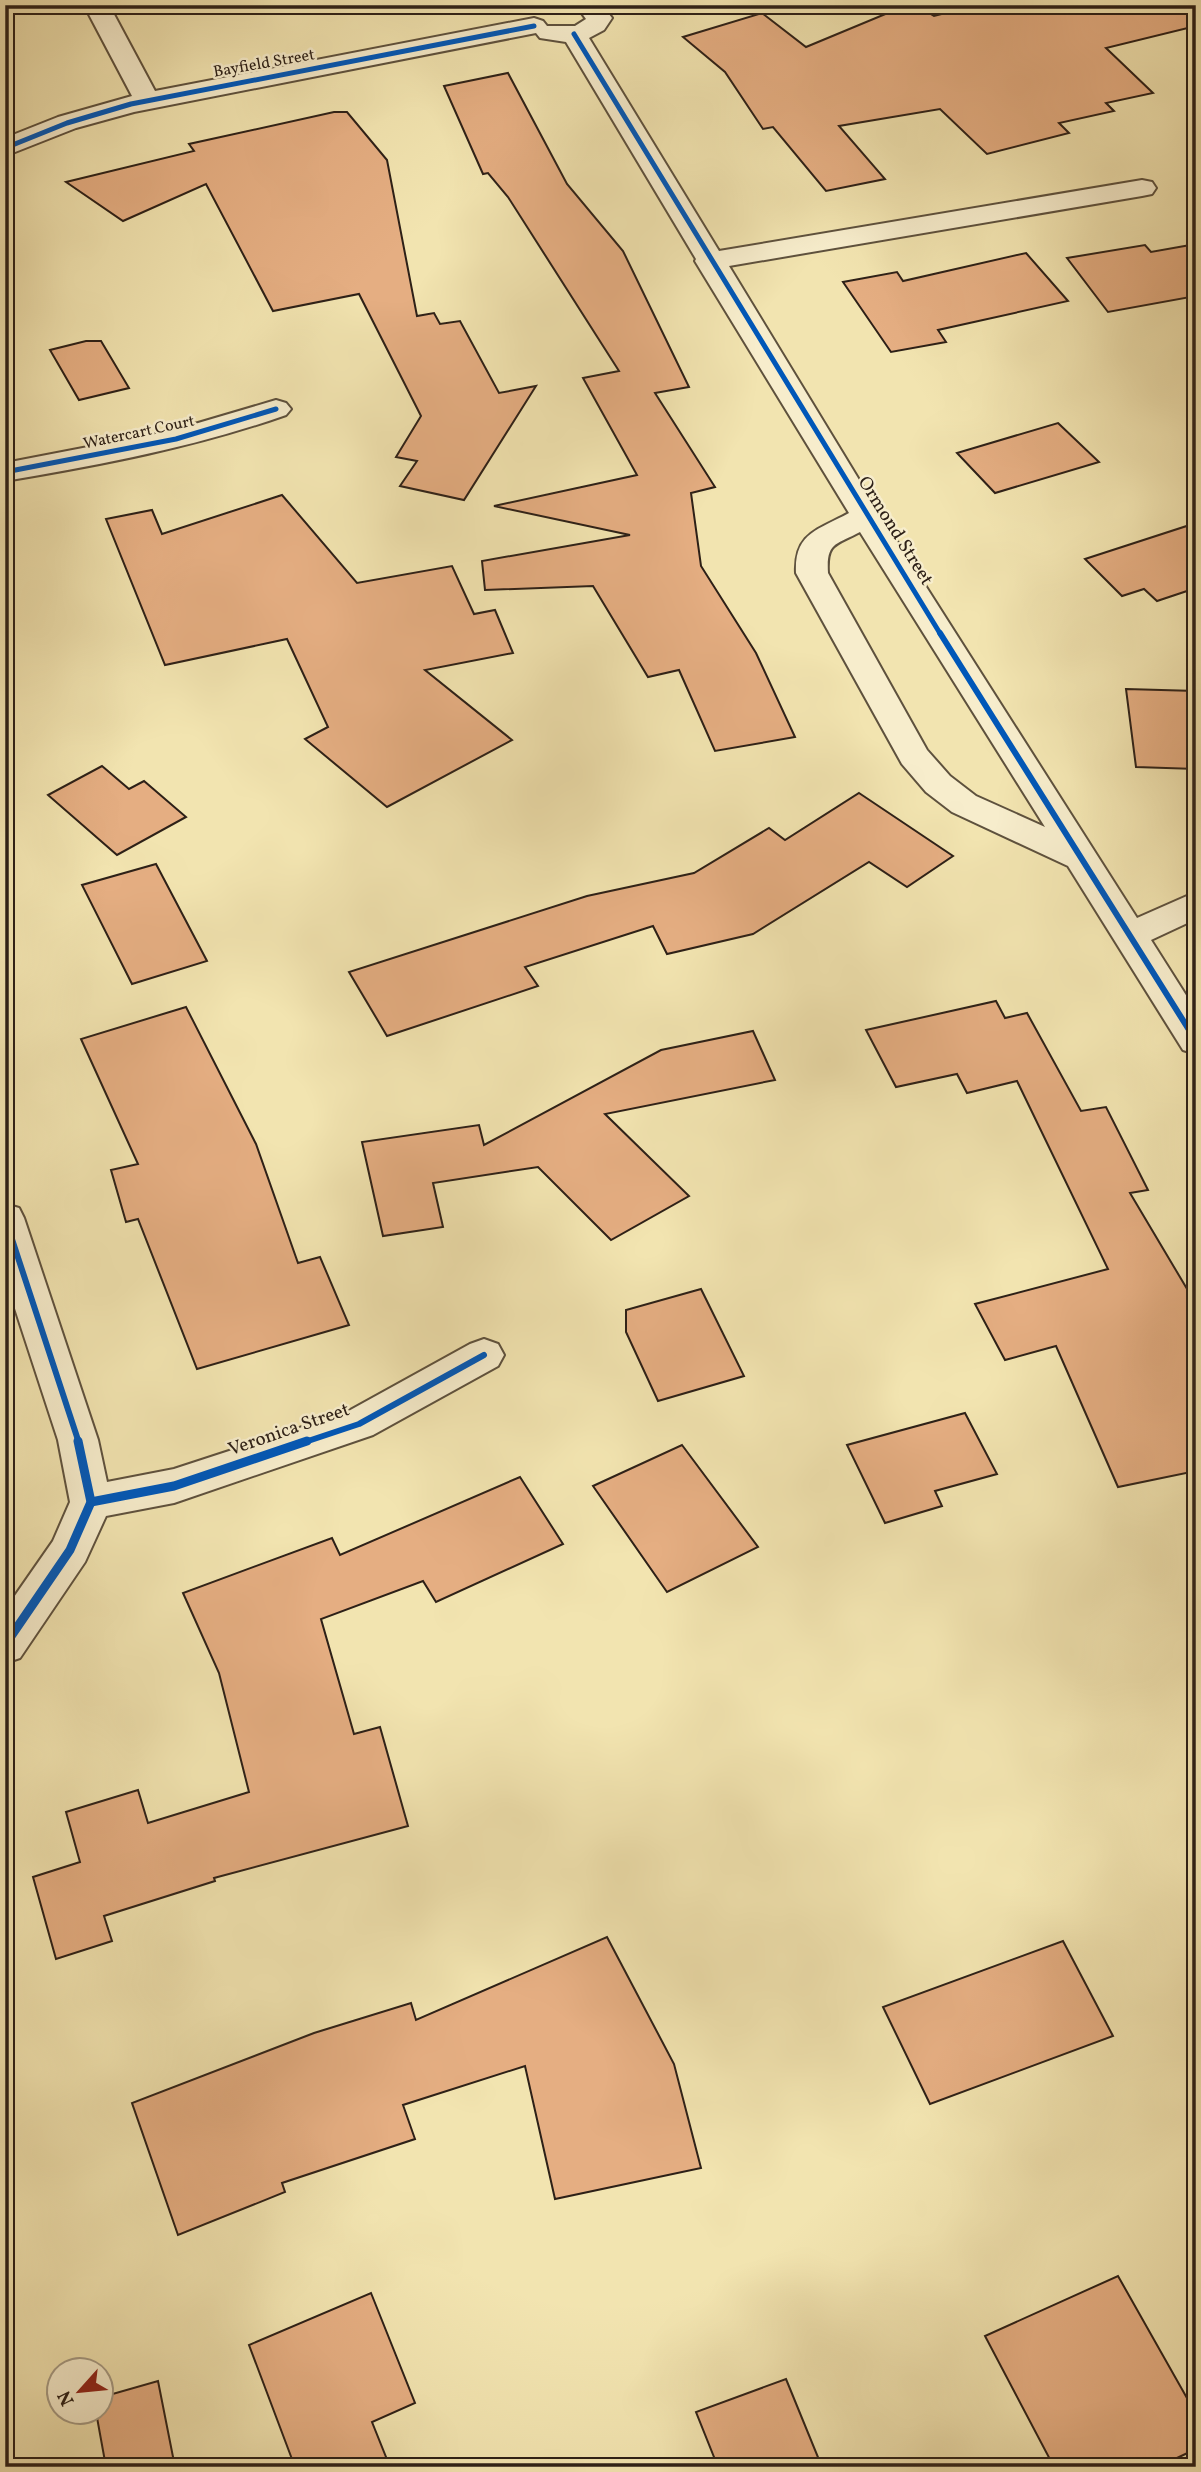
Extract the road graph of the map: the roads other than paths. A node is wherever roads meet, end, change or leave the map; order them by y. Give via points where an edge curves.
1 (96, 5) edge
2 (595, 6) edge
3 (537, 16) edge
4 (574, 34) junction
5 (147, 100) junction
6 (5, 148) edge
7 (1142, 187) dead end
8 (709, 261) junction
9 (276, 409) dead end
10 (5, 472) edge
11 (866, 516) junction
12 (1079, 857) junction
13 (1196, 904) edge
14 (1132, 935) junction
15 (1196, 1041) edge
16 (5, 1218) edge
17 (484, 1355) dead end
18 (92, 1502) junction
19 (5, 1645) edge

1 - 5 street
2 - 4 street via 597,24
3 - 4 street via 550,34
3 - 5 street, Bayfield Street via 454,44
4 - 8 street, Ormond Street
5 - 6 street, Bayfield Street via 67,122
7 - 8 street
8 - 11 street, Ormond Street
9 - 10 street, Watercart Court via 152,447
11 - 12 street, Ormond Street
11 - 12 street via 817,543 811,555 813,573 914,756 938,784 964,804
12 - 14 street, Ormond Street
13 - 14 street
14 - 15 street, Ormond Street
16 - 18 street via 78,1440
17 - 18 street, Veronica Street via 359,1424 174,1486
18 - 19 street via 71,1550

